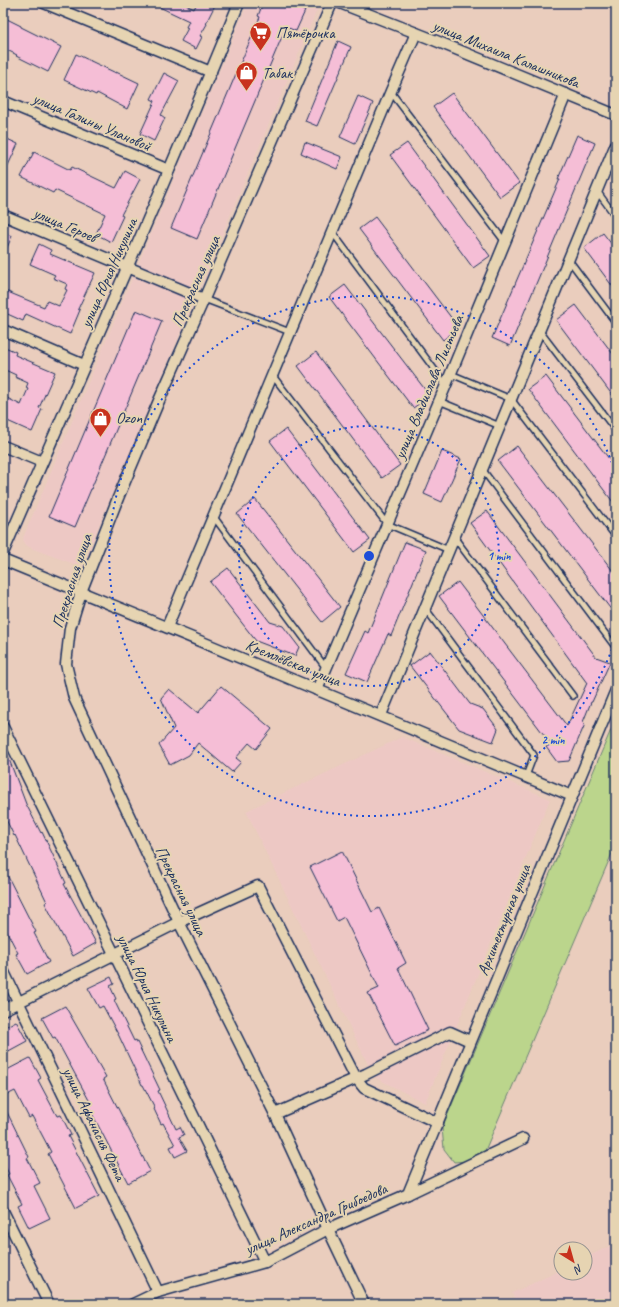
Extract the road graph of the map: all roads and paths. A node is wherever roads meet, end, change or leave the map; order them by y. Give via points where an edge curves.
1 (44, 3) edge
2 (239, 3) edge
3 (332, 3) edge
4 (340, 3) edge
5 (416, 33) junction
6 (211, 72) junction
7 (391, 91) junction
8 (566, 94) junction
9 (3, 101) edge
10 (616, 115) edge
11 (616, 144) edge
12 (169, 170) junction
13 (597, 191) junction
14 (3, 215) edge
15 (616, 217) edge
16 (332, 232) junction
17 (505, 242) junction
18 (568, 259) junction
19 (128, 268) junction
20 (204, 299) junction
21 (616, 323) edge
22 (3, 330) edge
23 (539, 330) junction
24 (290, 332) junction
25 (84, 365) junction
26 (451, 374) junction
27 (272, 375) junction
28 (446, 385) junction
29 (511, 399) junction
30 (440, 401) junction
31 (500, 426) junction
32 (616, 431) edge
33 (3, 446) edge
34 (42, 462) junction
35 (482, 469) junction
36 (213, 516) junction
37 (387, 524) junction
38 (454, 537) junction
39 (616, 537) edge
40 (449, 550) junction
41 (3, 553) edge
42 (3, 560) edge
43 (81, 592) junction
44 (425, 608) junction
45 (167, 627) junction
46 (616, 648) edge
47 (326, 668) junction
48 (317, 690) junction
49 (616, 690) edge
50 (573, 696) dead end
51 (381, 715) junction
52 (3, 727) edge
53 (526, 776) junction
54 (572, 796) junction
55 (179, 922) junction
56 (114, 955) junction
57 (3, 970) edge
58 (19, 1002) junction
59 (3, 1010) edge
60 (470, 1041) junction
61 (356, 1078) junction
62 (275, 1114) junction
63 (438, 1122) junction
64 (524, 1138) dead end
65 (422, 1161) joint
66 (408, 1194) junction
67 (3, 1211) edge
68 (328, 1229) junction
69 (265, 1262) junction
70 (158, 1292) junction
71 (49, 1304) edge
72 (133, 1304) edge
73 (364, 1304) edge

1 - 6 street
2 - 6 street, улица Юрия Никулина
3 - 20 street, Прекрасная улица
4 - 5 street, улица Михаила Калашникова
5 - 7 street
5 - 8 street, улица Михаила Калашникова
6 - 12 street, улица Юрия Никулина
7 - 16 street
7 - 17 lane
8 - 10 street, улица Михаила Калашникова
8 - 17 street, улица Владислава Листьева
9 - 12 street, улица Галины Улановой
11 - 13 street
12 - 19 street, улица Юрия Никулина
13 - 15 lane
13 - 18 street
14 - 19 street, улица Героев
16 - 24 street
16 - 28 lane
17 - 26 street, улица Владислава Листьева
18 - 21 lane
18 - 23 street
19 - 20 street, улица Героев
19 - 25 street, улица Юрия Никулина
20 - 24 lane
20 - 43 street, Прекрасная улица via 124,484
22 - 25 street
23 - 29 street
23 - 32 lane
24 - 27 street
25 - 34 street, улица Юрия Никулина
26 - 28 street, улица Владислава Листьева
26 - 29 lane
27 - 36 street
27 - 37 lane
28 - 30 street, улица Владислава Листьева
29 - 31 street
29 - 39 lane
30 - 31 lane
30 - 37 street, улица Владислава Листьева
31 - 35 street
33 - 34 street
34 - 41 street, улица Юрия Никулина
35 - 38 street
35 - 46 lane
36 - 45 street
36 - 47 lane
37 - 40 lane
37 - 47 street, улица Владислава Листьева
38 - 40 street
38 - 50 lane
40 - 44 street
42 - 43 street, Кремлёвская улица
43 - 45 street, Кремлёвская улица
43 - 55 street, Прекрасная улица via 70,628 66,664 74,698
44 - 51 street
44 - 53 lane via 534,755
45 - 48 street, Кремлёвская улица
47 - 48 street, улица Владислава Листьева
48 - 51 street, Кремлёвская улица
49 - 54 street, Архитектурная улица
51 - 53 street, Кремлёвская улица
52 - 56 street, улица Юрия Никулина
53 - 54 street, Кремлёвская улица
54 - 60 street, Архитектурная улица
55 - 56 street
55 - 61 street via 258,886
55 - 62 street, Прекрасная улица
56 - 58 street
56 - 69 street, улица Юрия Никулина
57 - 58 street, улица Афанасия Фета
58 - 59 street
58 - 70 street, улица Афанасия Фета
60 - 61 street via 450,1032
60 - 63 street, Архитектурная улица
61 - 62 street
61 - 63 street via 364,1088
62 - 68 street, Прекрасная улица
63 - 65 street, Архитектурная улица
64 - 66 street
65 - 66 street, улица Александра Грибоедова
66 - 68 street, улица Александра Грибоедова
67 - 71 street
68 - 69 street, улица Александра Грибоедова
68 - 73 street, Прекрасная улица
69 - 70 street, улица Александра Грибоедова
70 - 72 street, улица Александра Грибоедова

